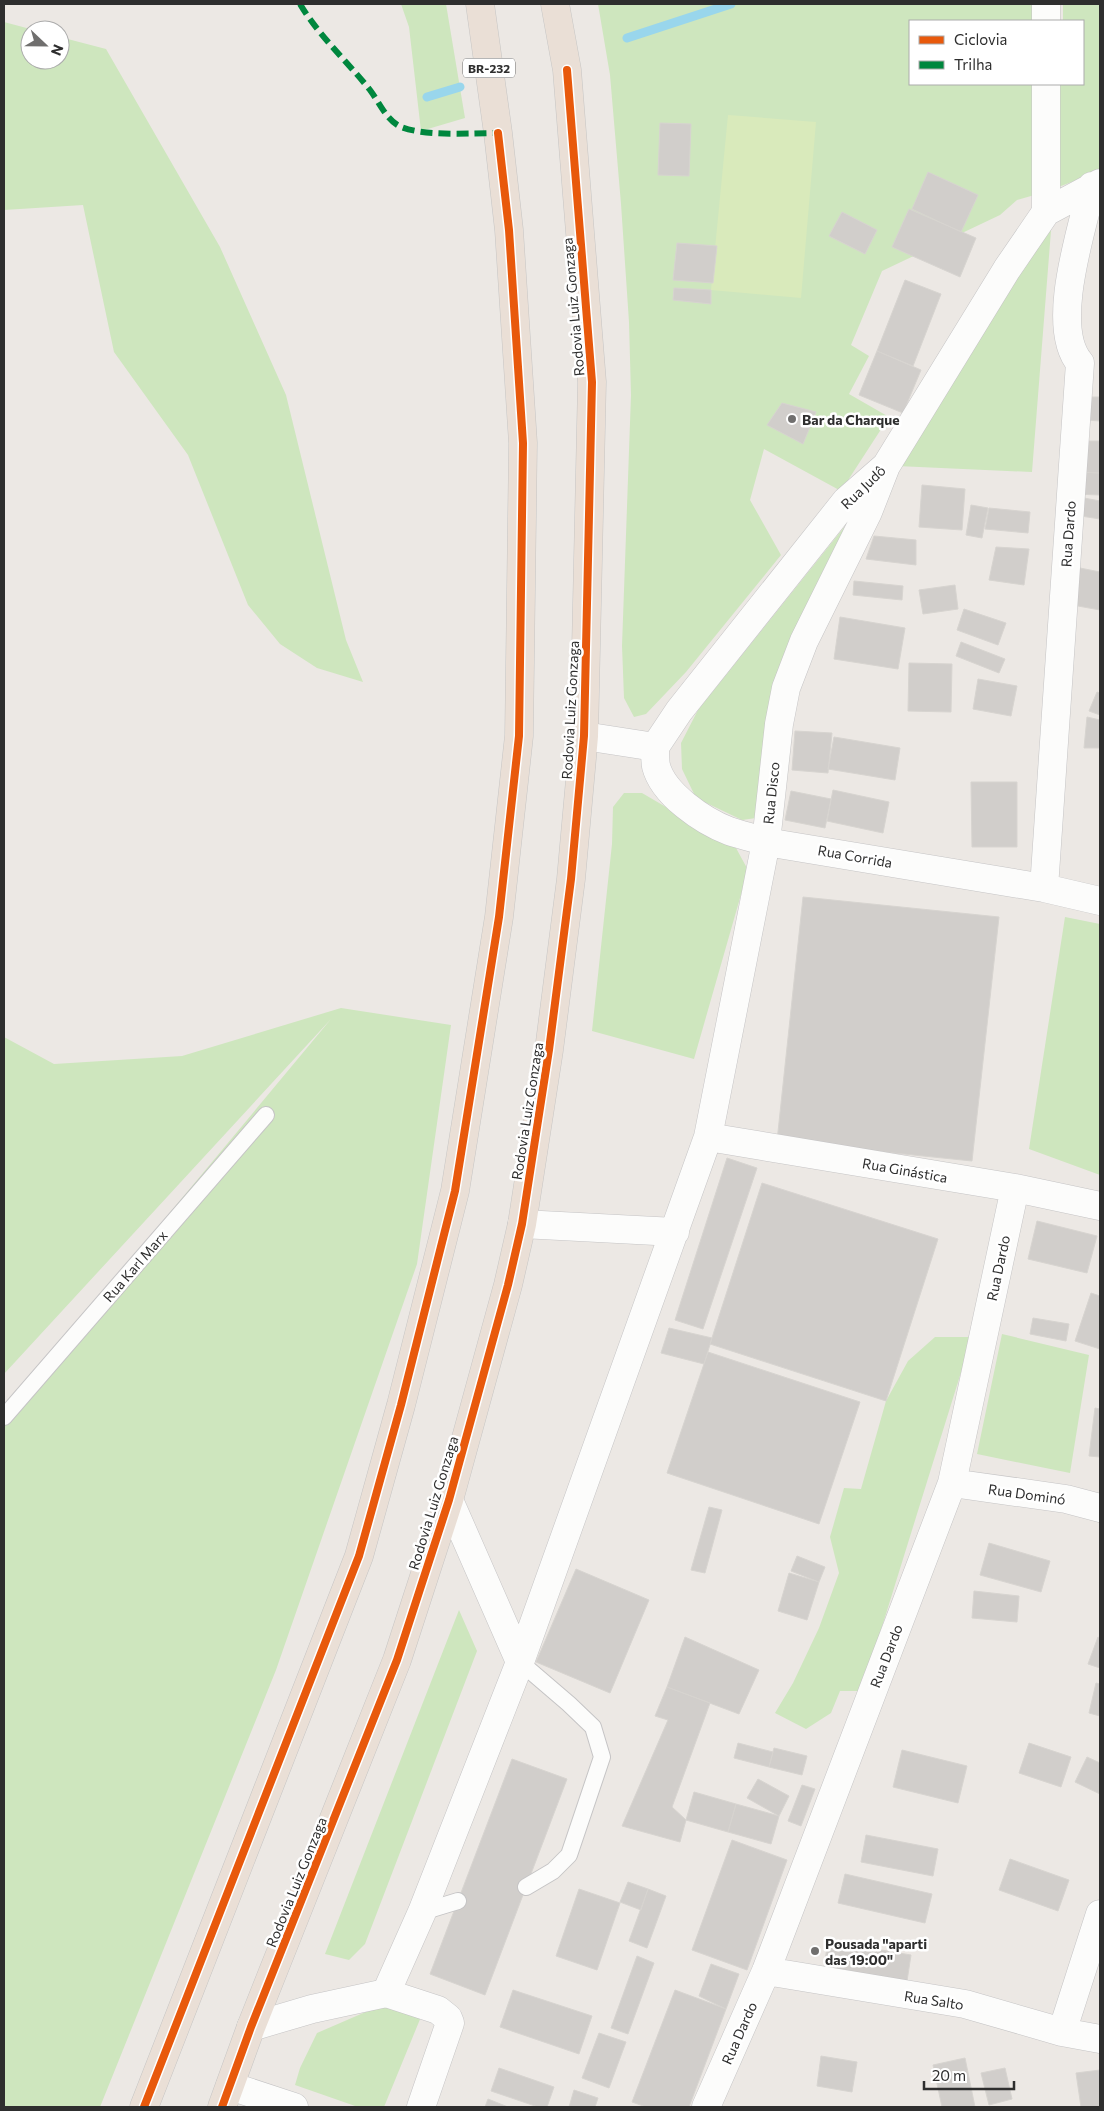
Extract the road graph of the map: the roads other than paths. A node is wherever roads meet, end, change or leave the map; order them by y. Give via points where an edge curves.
1 (480, 4) edge
2 (555, 4) edge
3 (1046, 4) edge
4 (1046, 20) edge
5 (1046, 85) edge
6 (1096, 184) edge
7 (1046, 212) junction
8 (1090, 365) edge
9 (886, 466) junction
10 (584, 736) junction
11 (655, 747) junction
12 (766, 842) junction
13 (1044, 888) junction
14 (1100, 900) edge
15 (266, 1115) dead end
16 (708, 1137) junction
17 (1015, 1188) junction
18 (1100, 1206) edge
19 (522, 1224) junction
20 (675, 1232) junction
21 (4, 1417) edge
22 (952, 1483) junction
23 (449, 1500) junction
24 (1100, 1508) edge
25 (520, 1662) junction
26 (526, 1887) dead end
27 (458, 1901) dead end
28 (422, 1912) junction
29 (1100, 1914) edge
30 (766, 1971) junction
31 (386, 1993) junction
32 (251, 2027) junction
33 (1062, 2032) junction
34 (1100, 2039) edge
35 (226, 2096) edge
36 (144, 2107) edge
37 (294, 2107) edge
38 (421, 2107) edge
39 (706, 2107) edge

1 - 36 highway, BR-232 via 508,230 522,443 520,736 496,937 455,1191 359,1556
2 - 10 highway, Rodovia Luiz Gonzaga via 567,70 592,382
3 - 4 street
5 - 7 street
6 - 7 street, Rua Judô
6 - 8 street, Rua Dardo via 1071,274 1066,325 1073,356
7 - 9 street, Rua Judô via 1007,269
8 - 13 street, Rua Dardo
9 - 11 street, Rua Judô via 846,501 679,711
9 - 12 street, Rua Disco via 868,512 804,641 786,688
10 - 11 street
10 - 19 highway, Rodovia Luiz Gonzaga via 549,1050
11 - 12 street, Rua Corrida via 656,765 662,780 692,811 728,831
12 - 13 street, Rua Corrida
12 - 16 street, Rua Disco
13 - 14 street, Rua Corrida
15 - 21 lane, Rua Karl Marx
16 - 17 street, Rua Ginástica
16 - 20 street, Rua Disco
17 - 18 street, Rua Ginástica
17 - 22 street, Rua Dardo
19 - 20 street
19 - 23 highway, Rodovia Luiz Gonzaga
20 - 25 street, Rua Disco
22 - 24 street, Rua Dominó via 1066,1499
22 - 30 street, Rua Dardo
23 - 25 street
23 - 32 highway, Rodovia Luiz Gonzaga via 397,1660
25 - 26 lane via 593,1728 602,1757 569,1855 553,1871
25 - 28 street, Rua Disco
27 - 28 lane
28 - 31 street, Rua Disco
29 - 33 street
30 - 33 street, Rua Salto via 965,2004
30 - 39 street, Rua Dardo
31 - 32 street via 312,2009
31 - 38 street via 438,2010 450,2023
32 - 35 highway, Rodovia Luiz Gonzaga
33 - 34 street, Rua Salto
35 - 37 street

